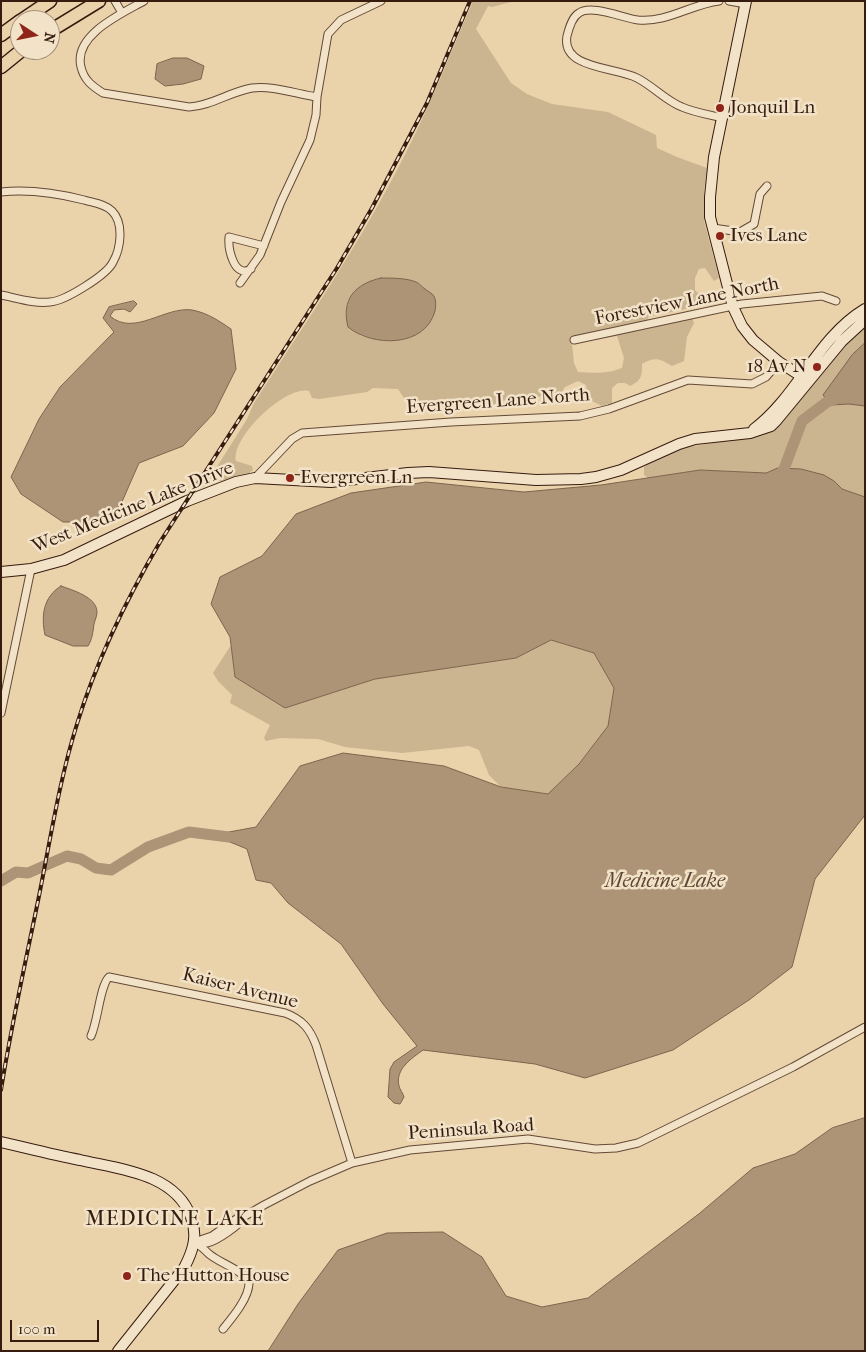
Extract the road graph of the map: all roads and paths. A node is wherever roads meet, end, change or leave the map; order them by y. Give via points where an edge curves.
1 (50, 1) edge
2 (98, 1) edge
3 (115, 1) edge
4 (144, 1) edge
5 (381, 1) edge
6 (719, 1) edge
7 (729, 1) edge
8 (746, 3) edge
9 (37, 10) edge
10 (122, 14) junction
11 (60, 25) edge
12 (317, 98) junction
13 (723, 118) junction
14 (767, 186) dead end
15 (1, 192) edge
16 (713, 228) junction
17 (264, 246) junction
18 (252, 268) junction
19 (240, 283) dead end
20 (1, 295) edge
21 (836, 300) dead end
22 (733, 307) junction
23 (865, 309) edge
24 (865, 320) edge
25 (574, 340) dead end
26 (779, 362) junction
27 (805, 378) junction
28 (255, 478) junction
29 (31, 569) junction
30 (1, 572) edge
31 (1, 713) edge
32 (865, 1027) edge
33 (91, 1036) dead end
34 (1, 1142) edge
35 (352, 1164) junction
36 (194, 1242) junction
37 (223, 1329) dead end
38 (118, 1351) edge

1 - 9 highway
2 - 11 highway
3 - 10 street
4 - 10 street
5 - 12 street via 341,20 328,34
6 - 13 street via 661,18 639,20 594,10 582,11 572,22 566,43 570,53 582,63 626,73 682,107
7 - 8 street
8 - 13 street
10 - 12 street via 92,34 81,51 83,74 91,86 103,93 188,107 253,88
12 - 17 street via 310,140
13 - 16 street via 711,177 710,217
14 - 16 street via 760,194 754,224 740,232
15 - 20 street via 55,193 106,206 118,218 120,226 113,262 80,291 51,302
16 - 22 street
17 - 18 street
17 - 18 street via 229,237 232,260 237,267 248,271
18 - 19 street
21 - 22 street, Forestview Lane North via 822,296
22 - 25 street, Forestview Lane North
22 - 26 street via 753,340
23 - 27 street, West Medicine Lake Drive via 835,334
24 - 27 street, West Medicine Lake Drive
26 - 27 street
26 - 28 street, Evergreen Lane North via 766,377 752,384 688,380 610,409 580,416 302,433 292,439
27 - 28 street, West Medicine Lake Drive via 788,408 771,426 750,433 695,439 596,477 536,480 429,472 331,482
28 - 29 street, West Medicine Lake Drive via 219,487 64,560
29 - 30 street, West Medicine Lake Drive
29 - 31 street
32 - 35 street, Peninsula Road via 743,1093 646,1140 626,1146 595,1149 538,1140 512,1140 410,1150
33 - 35 street, Kaiser Avenue via 104,982 109,977 297,1018 305,1024 316,1045
34 - 36 street via 112,1168 166,1185 183,1201 194,1224
35 - 36 street, Peninsula Road via 310,1181 239,1217 212,1236
36 - 37 street via 249,1283 238,1309
36 - 38 street via 184,1268

